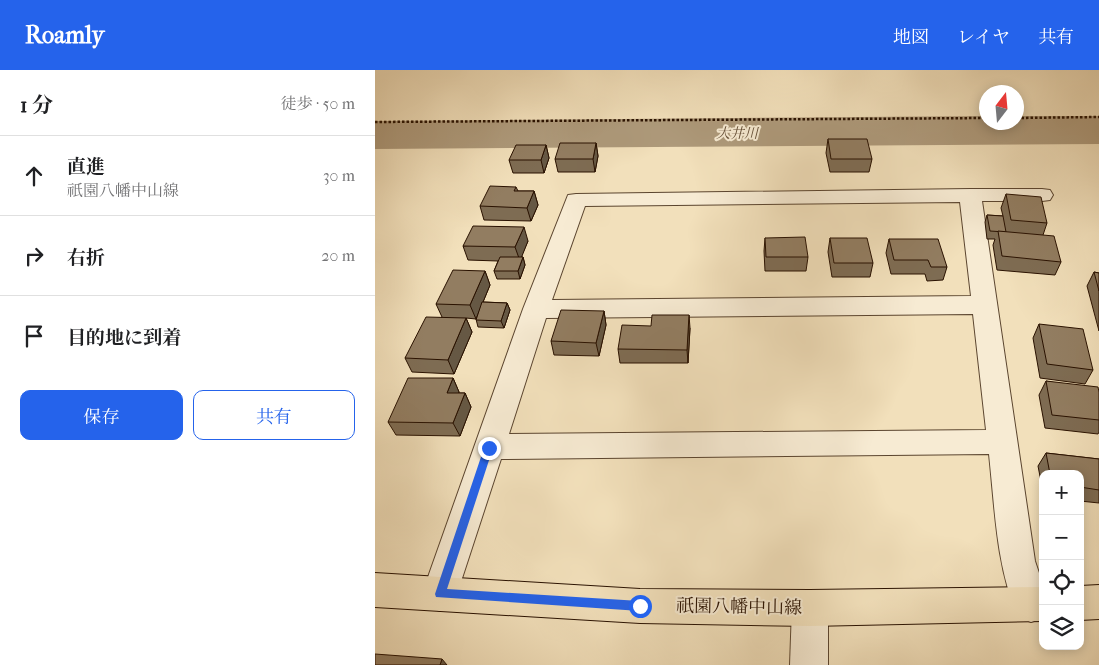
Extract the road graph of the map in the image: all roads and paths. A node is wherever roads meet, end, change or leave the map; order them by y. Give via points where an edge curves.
1 (1099, 117) edge
2 (979, 118) edge
3 (1024, 118) edge
4 (375, 122) edge
5 (971, 195) junction
6 (1042, 195) edge
7 (985, 305) junction
8 (536, 309) junction
9 (1003, 442) junction
10 (489, 448) junction
11 (375, 590) edge
12 (440, 594) junction
13 (1099, 602) edge
14 (1084, 603) edge
15 (1037, 604) edge
16 (810, 608) junction
17 (809, 665) edge

1 - 3 path
2 - 4 path
5 - 6 street
5 - 7 street
5 - 8 street via 576,200
7 - 8 street
7 - 9 street
8 - 10 street
9 - 10 street
9 - 15 street via 1018,561
10 - 12 street
11 - 12 main road, 祇園八幡中山線
12 - 16 main road, 祇園八幡中山線 via 640,606
13 - 14 main road
15 - 16 main road, 祇園八幡中山線
16 - 17 street

